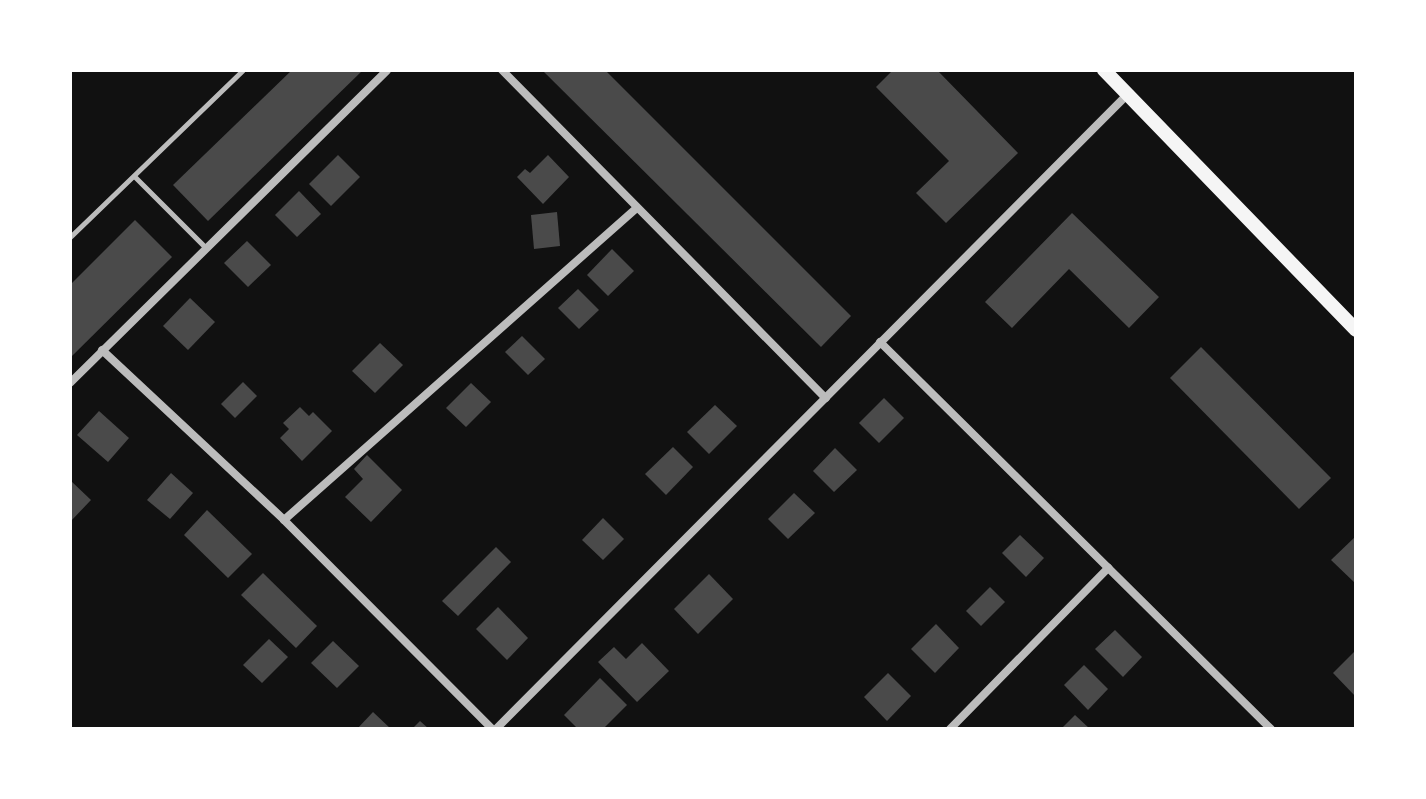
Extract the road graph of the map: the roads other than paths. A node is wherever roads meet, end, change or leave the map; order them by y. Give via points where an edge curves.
1 (243, 70) edge
2 (387, 70) edge
3 (502, 70) edge
4 (1104, 70) edge
5 (1128, 94) junction
6 (134, 176) junction
7 (635, 209) junction
8 (70, 237) edge
9 (206, 248) junction
10 (1356, 330) edge
11 (880, 342) junction
12 (102, 350) junction
13 (70, 383) edge
14 (826, 398) junction
15 (284, 520) junction
16 (1108, 568) junction
17 (494, 729) edge
18 (950, 729) edge
19 (1271, 729) edge

1 - 6 lane
2 - 9 street
3 - 7 street
4 - 5 main road
5 - 10 main road
5 - 11 street
6 - 8 lane
6 - 9 lane
7 - 14 street
7 - 15 street
9 - 12 street
11 - 14 street
11 - 16 street
12 - 13 street
12 - 15 street
14 - 17 street
15 - 17 street
16 - 18 street
16 - 19 street

